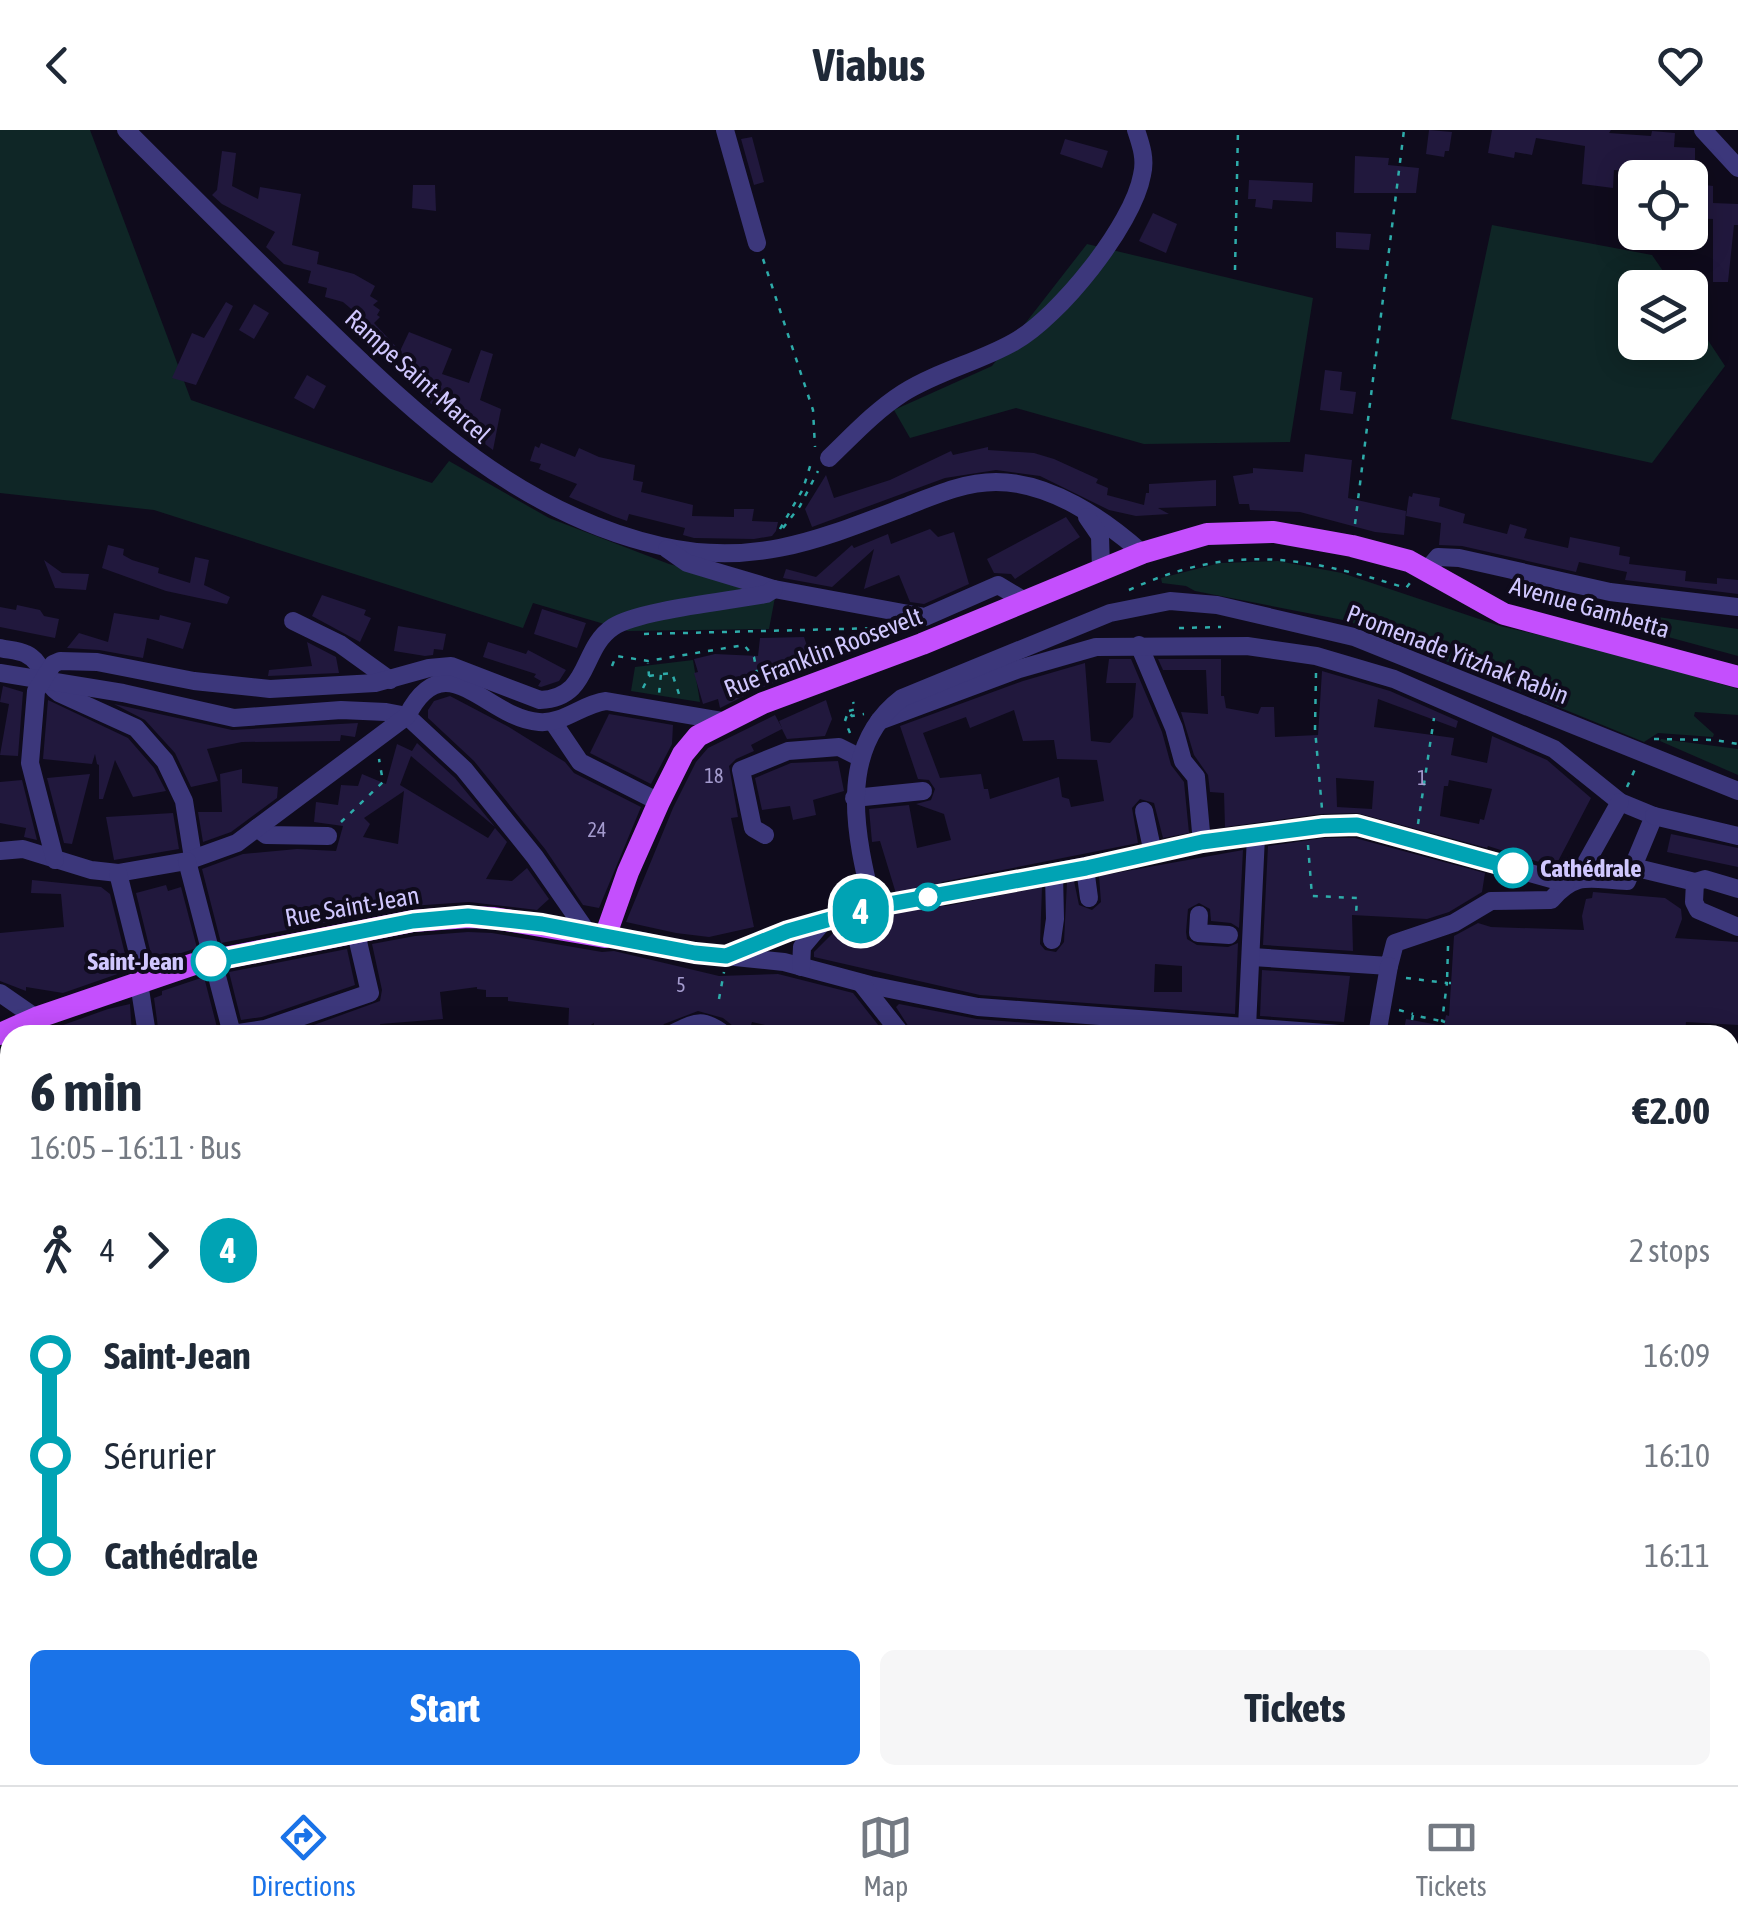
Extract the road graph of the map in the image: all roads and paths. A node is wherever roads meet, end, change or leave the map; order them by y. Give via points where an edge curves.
1 (126, 130) edge
2 (725, 130) edge
3 (1136, 130) edge
4 (1238, 130) edge
5 (1404, 130) edge
6 (1703, 130) edge
7 (1738, 168) edge
8 (757, 243) joint
9 (1236, 270) dead end
10 (829, 458) joint
11 (804, 490) junction
12 (1080, 509) junction
13 (1352, 546) junction
14 (663, 547) junction
15 (770, 552) junction
16 (1142, 553) junction
17 (1418, 566) junction
18 (1102, 570) junction
19 (774, 589) junction
20 (1117, 597) dead end
21 (1024, 602) junction
22 (1738, 608) edge
23 (1247, 610) junction
24 (294, 621) dead end
25 (881, 628) dead end
26 (1181, 628) dead end
27 (635, 634) dead end
28 (1139, 644) junction
29 (0, 648) edge
30 (1316, 656) junction
31 (648, 661) junction
32 (612, 666) dead end
33 (0, 674) edge
34 (661, 674) junction
35 (649, 676) junction
36 (1738, 677) edge
37 (390, 680) junction
38 (44, 686) junction
39 (639, 696) dead end
40 (1437, 697) junction
41 (659, 699) dead end
42 (682, 702) dead end
43 (854, 702) dead end
44 (764, 703) junction
45 (848, 712) junction
46 (407, 716) junction
47 (871, 717) junction
48 (723, 721) junction
49 (553, 722) junction
50 (851, 734) dead end
51 (1655, 737) dead end
52 (374, 738) junction
53 (1738, 744) edge
54 (861, 758) junction
55 (1637, 766) dead end
56 (923, 790) dead end
57 (1738, 791) edge
58 (1623, 796) junction
59 (854, 798) junction
60 (660, 802) junction
61 (1144, 811) dead end
62 (1654, 816) junction
63 (1315, 827) junction
64 (257, 828) junction
65 (765, 835) dead end
66 (328, 836) joint
67 (1256, 836) junction
68 (1738, 836) edge
69 (1416, 840) junction
70 (1202, 842) junction
71 (0, 851) edge
72 (1153, 853) junction
73 (55, 860) junction
74 (190, 860) junction
75 (1633, 866) junction
76 (1086, 868) junction
77 (118, 874) junction
78 (1054, 874) junction
79 (1571, 881) junction
80 (1695, 882) junction
81 (1738, 889) edge
82 (944, 894) joint
83 (1089, 898) dead end
84 (873, 907) junction
85 (1199, 915) dead end
86 (1356, 915) dead end
87 (824, 921) junction
88 (1451, 924) junction
89 (1738, 927) edge
90 (356, 933) junction
91 (596, 935) junction
92 (1243, 936) junction
93 (1052, 940) dead end
94 (726, 956) junction
95 (1252, 957) junction
96 (211, 961) junction
97 (801, 967) junction
98 (1389, 971) junction
99 (724, 976) dead end
100 (142, 982) junction
101 (861, 983) junction
102 (1449, 983) junction
103 (0, 994) edge
104 (719, 999) dead end
105 (1404, 1010) dead end
106 (36, 1018) junction
107 (20, 1025) edge
108 (146, 1025) edge
109 (229, 1025) edge
110 (276, 1025) edge
111 (894, 1025) edge
112 (1226, 1025) edge
113 (1247, 1025) edge
114 (1379, 1025) edge

1 - 14 street, Rampe Saint-Marcel via 456,447 550,506
2 - 8 street
3 - 10 street via 1144,162 1140,184 1116,232 1048,318 1012,343 908,390
4 - 9 path
5 - 13 path
6 - 7 street
8 - 11 path via 814,410 816,440
10 - 11 path
11 - 15 path
11 - 15 path
12 - 15 street, Rampe Saint-Marcel via 1050,492 984,482
12 - 16 street, Rampe Saint-Marcel
12 - 18 street via 1100,536
13 - 16 main road, Avenue Gambetta via 1245,531 1207,534
13 - 17 main road, Avenue Gambetta
14 - 15 street, Rampe Saint-Marcel
14 - 19 street via 687,564
16 - 18 main road, Avenue Gambetta
17 - 20 path via 1408,571 1414,578 1406,588 1308,561 1242,558 1155,578
17 - 22 street via 1438,557 1459,558 1610,592
17 - 36 main road, Avenue Gambetta via 1504,614
18 - 21 main road, Avenue Gambetta
19 - 21 street via 925,617 998,585
19 - 37 street via 627,620 602,635 575,686 552,699 450,666
21 - 44 main road, Rue Franklin Roosevelt
23 - 26 path via 1232,628
23 - 47 street, Promenade Yitzhak Rabin via 1170,602 1110,612
23 - 57 street, Promenade Yitzhak Rabin via 1384,647
24 - 37 street
25 - 27 path
28 - 30 street via 1247,646
28 - 47 street via 1096,648
28 - 70 street via 1183,761 1196,777
29 - 38 street via 36,661
30 - 40 street
30 - 63 path
31 - 32 path via 616,656
31 - 35 path
31 - 44 path via 744,644 754,657
33 - 38 street
34 - 35 path
34 - 41 path
34 - 42 path via 672,673
35 - 39 path
37 - 38 street via 250,688 69,660 53,664
38 - 46 street via 123,692 234,718 342,710
38 - 73 street via 30,762
38 - 74 street via 136,728 165,761 184,801
40 - 58 street via 1554,749
40 - 69 path
43 - 45 path via 856,709
44 - 48 main road, Rue Franklin Roosevelt
45 - 47 path
45 - 50 path via 844,722
46 - 49 street via 422,692 444,682 524,719
46 - 52 street
46 - 91 street via 464,769
47 - 54 street
48 - 49 street via 606,701
48 - 60 main road, Rue Franklin Roosevelt via 690,745
49 - 60 street via 580,762
51 - 53 path
52 - 64 street
52 - 66 path via 383,782
54 - 59 street
54 - 65 street via 839,747 788,751 741,770 754,828
55 - 58 path
56 - 59 street
58 - 62 street
58 - 79 street
59 - 84 street
60 - 91 main road, Rue Franklin Roosevelt
61 - 72 street
62 - 68 street
62 - 75 street
63 - 67 street
63 - 69 street via 1357,825
63 - 86 path via 1312,896 1358,898
64 - 66 street via 266,836
64 - 74 street
67 - 70 street
67 - 92 street
69 - 79 street
70 - 72 street
71 - 73 street via 24,849
72 - 76 street
73 - 77 street
74 - 77 street
74 - 96 street
75 - 79 street via 1627,881
75 - 80 street
76 - 78 street
76 - 83 street
77 - 100 street
78 - 82 street
78 - 93 street
79 - 88 street via 1552,900 1498,899
80 - 81 street
80 - 89 street via 1698,910
82 - 84 path
84 - 87 street
85 - 92 street via 1198,933
87 - 94 street
87 - 97 street via 802,947
88 - 98 street via 1396,942
88 - 102 path
90 - 91 main road, Rue Saint-Jean via 468,916
90 - 96 main road, Rue Saint-Jean
90 - 110 street via 370,992
91 - 94 street
92 - 95 street
94 - 97 street
95 - 98 street
95 - 113 street
96 - 100 main road, Rue Saint-Jean
96 - 109 street
97 - 101 street
98 - 102 path
98 - 114 street
99 - 104 path
100 - 106 main road, Rue Saint-Jean
100 - 108 street
101 - 111 street
101 - 112 street via 978,1007
102 - 105 path via 1444,1022 1413,1018 1414,1012
103 - 106 street
106 - 107 main road, Rue Saint-Jean

